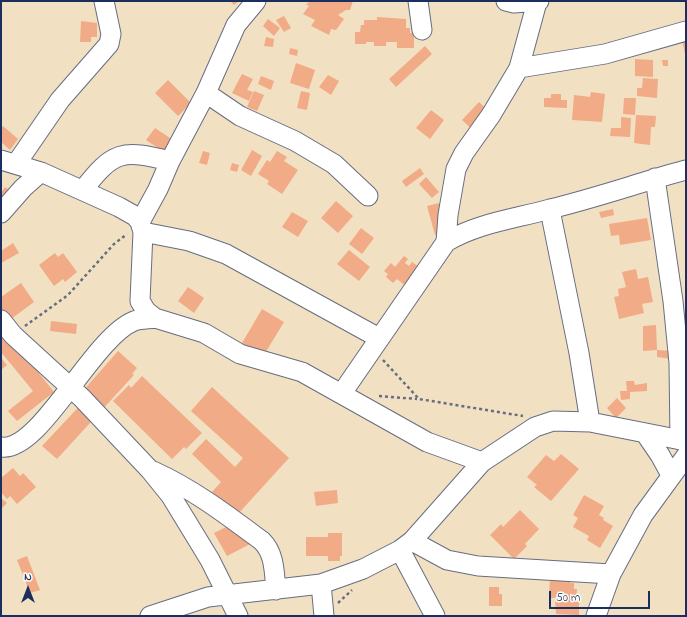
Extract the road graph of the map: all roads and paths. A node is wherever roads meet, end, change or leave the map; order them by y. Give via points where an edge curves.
1 (104, 1) edge
2 (256, 1) edge
3 (418, 1) edge
4 (506, 1) edge
5 (538, 2) edge
6 (422, 30) dead end
7 (686, 30) edge
8 (519, 68) junction
9 (206, 93) junction
10 (170, 161) junction
11 (8, 162) edge
12 (686, 170) edge
13 (42, 172) junction
14 (655, 178) junction
15 (83, 190) junction
16 (368, 196) dead end
17 (550, 210) junction
18 (1, 213) edge
19 (139, 224) junction
20 (446, 242) junction
21 (140, 301) junction
22 (155, 318) junction
23 (1, 320) edge
24 (133, 322) junction
25 (13, 335) junction
26 (376, 342) junction
27 (70, 386) junction
28 (347, 396) junction
29 (419, 400) junction
30 (553, 421) junction
31 (590, 422) junction
32 (645, 433) junction
33 (684, 446) edge
34 (1, 448) edge
35 (482, 462) junction
36 (150, 470) junction
37 (671, 475) junction
38 (406, 546) junction
39 (363, 569) junction
40 (611, 574) junction
41 (321, 584) junction
42 (276, 590) junction
43 (229, 595) junction
44 (150, 616) edge
45 (238, 616) edge
46 (324, 616) edge
47 (435, 616) edge
48 (596, 616) edge

1 - 11 street via 111,34 109,44
2 - 9 street via 236,25
3 - 6 street
4 - 5 street
5 - 8 street
7 - 8 street via 605,54
8 - 20 street via 456,169
9 - 10 street
9 - 16 street via 240,116 295,141 334,164
10 - 15 street via 148,155 120,155 99,169
10 - 19 street
11 - 13 street
12 - 14 street
13 - 15 street
13 - 18 street via 23,188
14 - 17 street
14 - 33 street via 673,300
15 - 19 street
17 - 20 street via 483,225
17 - 31 street
19 - 21 street
19 - 25 path via 114,244 68,295
19 - 26 street via 226,254
20 - 26 street
21 - 22 street via 146,311
21 - 24 street
22 - 24 street
22 - 28 street via 204,333 240,354 302,372
23 - 25 street
24 - 27 street via 104,346
25 - 27 street
26 - 28 street
26 - 29 path via 395,375
27 - 34 street via 44,421 27,438
27 - 36 street
28 - 29 path via 366,394
28 - 35 street via 427,442
29 - 30 path
30 - 31 street
30 - 35 street via 535,427
31 - 32 street
32 - 33 street
32 - 37 street
33 - 37 street
35 - 38 street
36 - 42 street via 172,479 206,499 262,541 269,548 272,558
36 - 43 street via 171,496
37 - 40 street via 643,515
38 - 39 street
38 - 40 street via 447,560 478,566
38 - 47 street
39 - 41 street
39 - 46 path via 350,593
40 - 48 street
41 - 42 street
41 - 46 street
42 - 43 street
43 - 44 street via 191,602
43 - 45 street

